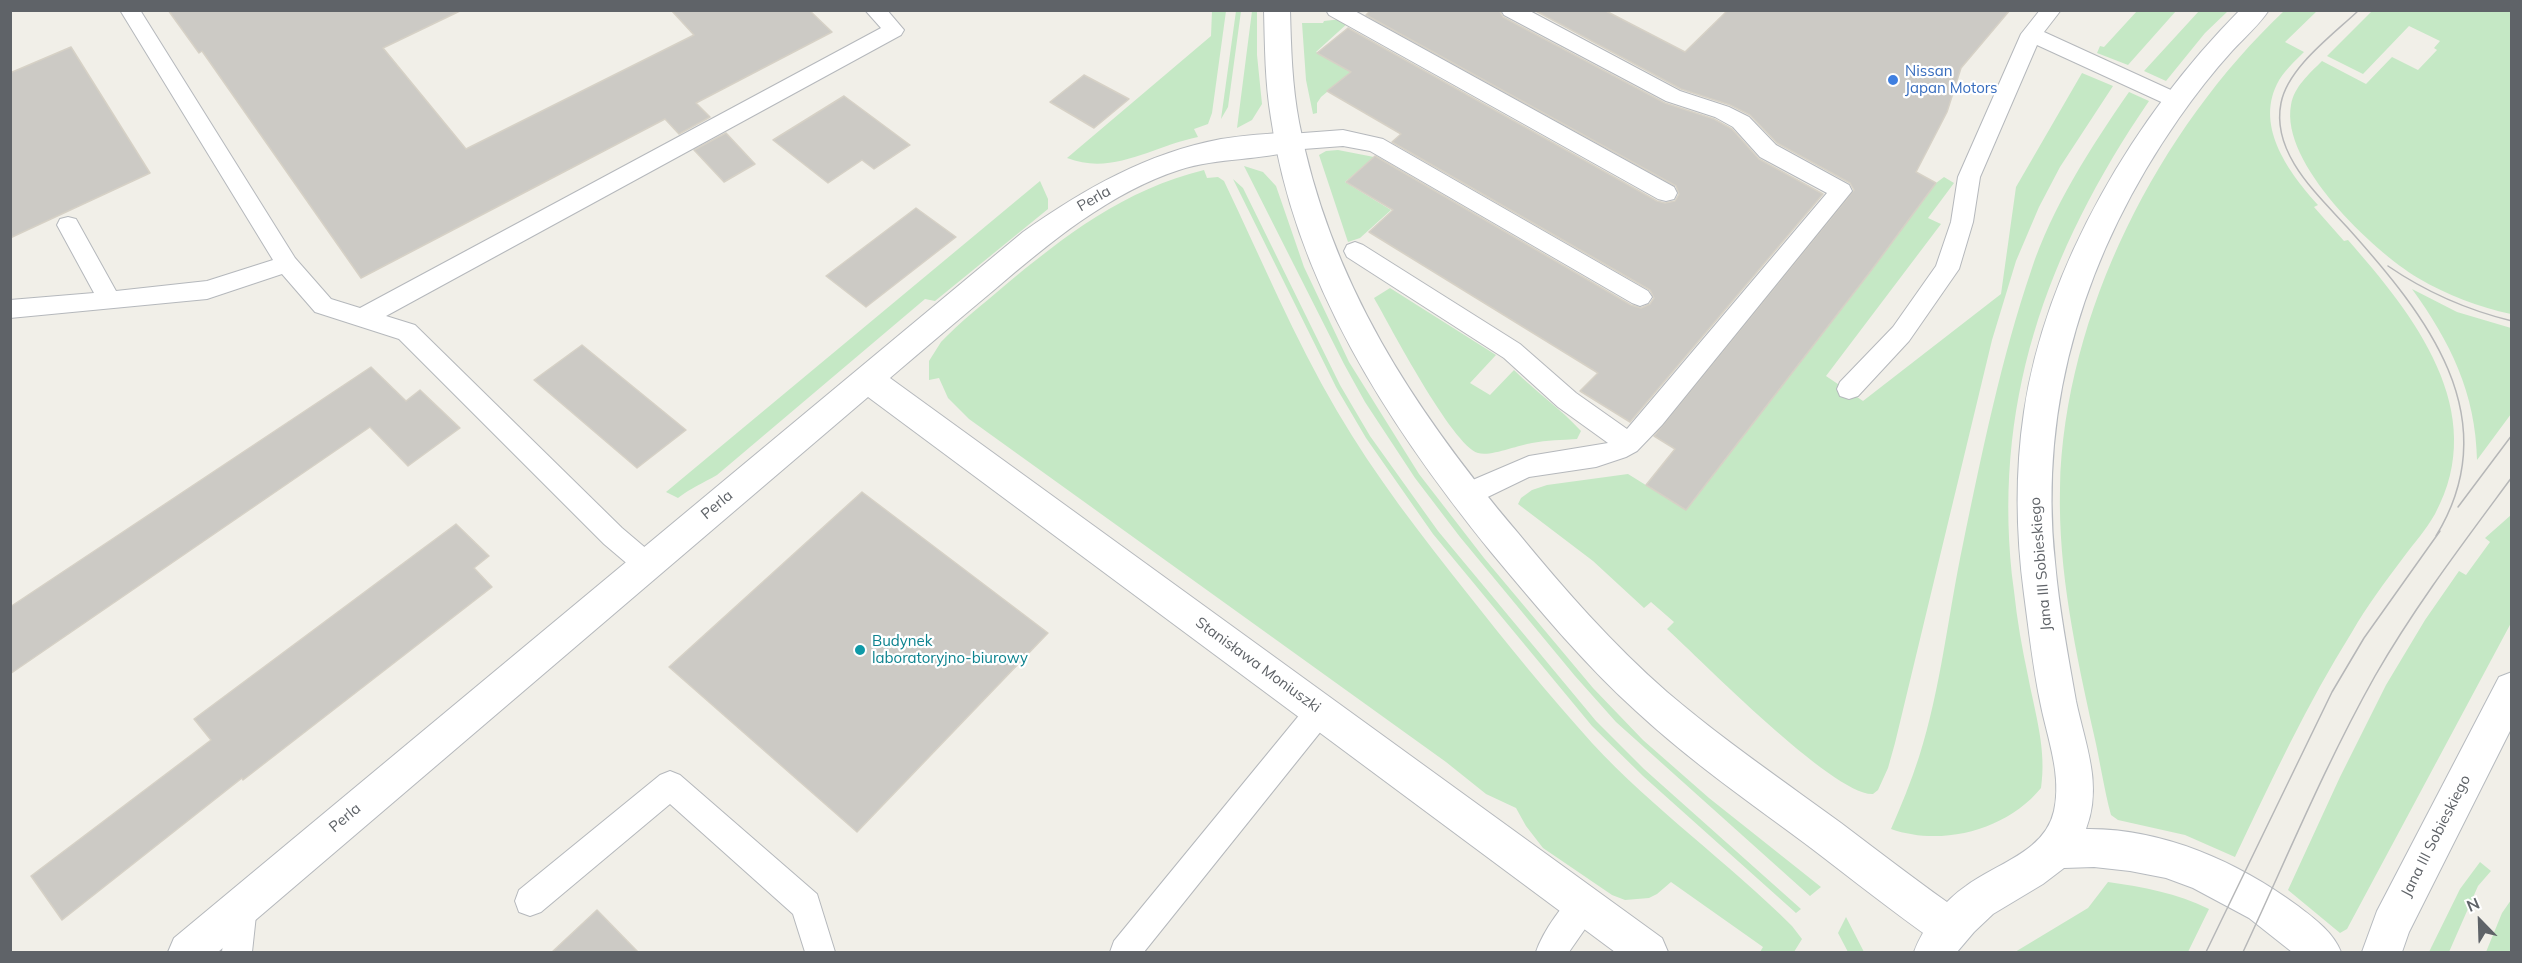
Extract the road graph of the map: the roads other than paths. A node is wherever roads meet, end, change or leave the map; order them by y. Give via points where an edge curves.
1 (130, 10) edge
2 (875, 10) edge
3 (1277, 10) edge
4 (1336, 10) edge
5 (1511, 10) edge
6 (2051, 10) edge
7 (2256, 10) edge
8 (2031, 34) junction
9 (2177, 101) junction
10 (1290, 142) junction
11 (1666, 193) dead end
12 (68, 225) dead end
13 (1355, 250) dead end
14 (287, 264) junction
15 (1640, 297) dead end
16 (110, 301) junction
17 (10, 309) edge
18 (362, 318) junction
19 (867, 379) junction
20 (1849, 389) dead end
21 (1628, 444) junction
22 (1467, 496) junction
23 (646, 564) junction
24 (2511, 689) edge
25 (1320, 711) junction
26 (2055, 849) junction
27 (530, 901) dead end
28 (1583, 905) junction
29 (242, 906) junction
30 (1942, 940) edge
31 (188, 952) edge
32 (237, 952) edge
33 (820, 952) edge
34 (1125, 952) edge
35 (1551, 952) edge
36 (1648, 952) edge
37 (2320, 952) edge
38 (2382, 952) edge

1 - 14 lane
2 - 18 lane via 894,30
3 - 10 street via 1278,64
4 - 11 lane
5 - 21 lane via 1673,96 1741,122 1768,151 1841,191
6 - 8 lane
7 - 9 street, Jana III Sobieskiego
8 - 9 lane
8 - 20 lane via 1969,177 1962,222 1947,269 1901,334
9 - 26 street, Jana III Sobieskiego via 2136,164 2083,267 2056,340 2040,417 2034,484 2040,584 2075,784 2073,813
10 - 15 lane via 1343,138 1375,144
10 - 19 street, Perla via 1222,149 1173,161 1092,199 1033,240
10 - 22 street via 1311,220 1351,317 1412,422
12 - 16 lane
13 - 21 lane via 1512,351 1567,400
14 - 16 lane via 207,290
14 - 18 lane via 323,306
16 - 17 lane
18 - 23 lane via 407,332
19 - 23 street, Perla
19 - 25 street, Stanisława Moniuszki
21 - 22 lane via 1606,454 1532,466
22 - 30 street via 1557,604 1649,699
23 - 29 street, Perla
24 - 38 street, Jana III Sobieskiego via 2391,925
25 - 28 street, Stanisława Moniuszki
25 - 34 lane
26 - 30 street, Jana III Sobieskiego via 2029,873 1979,900
26 - 37 street via 2107,847 2170,859 2196,869 2265,906
27 - 33 lane via 669,785 806,905
28 - 35 lane
28 - 36 street, Stanisława Moniuszki
29 - 31 street, Perla
29 - 32 lane

